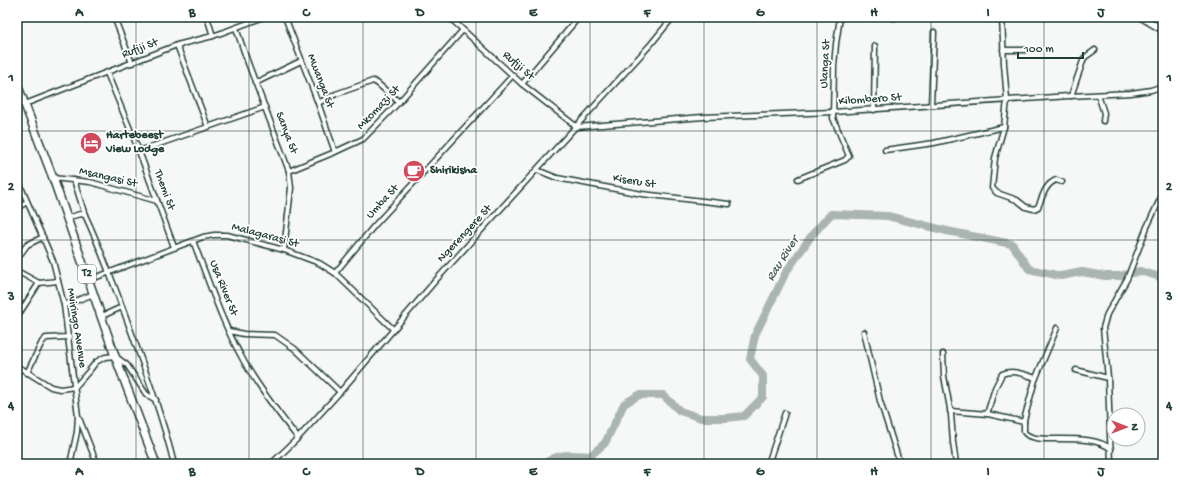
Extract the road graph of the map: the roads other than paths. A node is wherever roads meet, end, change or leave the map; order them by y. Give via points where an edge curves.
1 (114, 17) edge
2 (207, 17) edge
3 (264, 17) edge
4 (285, 17) edge
5 (449, 17) edge
6 (579, 17) edge
7 (673, 17) edge
8 (840, 17) edge
9 (1002, 17) edge
10 (1142, 17) edge
11 (1163, 19) edge
12 (236, 28) junction
13 (1161, 29) edge
14 (462, 30) junction
15 (934, 32) dead end
16 (213, 36) junction
17 (177, 45) junction
18 (875, 46) dead end
19 (1003, 50) junction
20 (1025, 50) dead end
21 (1095, 50) dead end
22 (301, 61) junction
23 (132, 63) junction
24 (107, 73) junction
25 (513, 75) junction
26 (255, 83) junction
27 (17, 84) edge
28 (522, 84) junction
29 (1163, 86) edge
30 (1098, 95) junction
31 (1071, 96) junction
32 (1007, 100) junction
33 (399, 102) junction
34 (318, 103) junction
35 (25, 104) junction
36 (931, 106) junction
37 (265, 107) junction
38 (874, 110) junction
39 (833, 112) junction
40 (1103, 121) dead end
41 (208, 127) junction
42 (577, 127) junction
43 (1004, 127) junction
44 (885, 150) dead end
45 (139, 151) junction
46 (335, 152) junction
47 (537, 170) junction
48 (289, 171) junction
49 (17, 178) edge
50 (53, 178) junction
51 (798, 178) dead end
52 (74, 180) junction
53 (1062, 182) dead end
54 (1163, 193) edge
55 (157, 201) junction
56 (27, 202) junction
57 (729, 204) dead end
58 (17, 208) edge
59 (85, 216) junction
60 (67, 218) junction
61 (42, 237) junction
62 (193, 240) junction
63 (174, 247) junction
64 (284, 250) junction
65 (17, 259) edge
66 (17, 272) edge
67 (109, 272) junction
68 (335, 273) junction
69 (89, 280) junction
70 (58, 281) junction
71 (38, 283) junction
72 (94, 294) junction
73 (64, 305) junction
74 (122, 307) junction
75 (102, 316) junction
76 (17, 317) edge
77 (1057, 328) dead end
78 (393, 329) junction
79 (229, 331) junction
80 (864, 332) dead end
81 (69, 337) junction
82 (943, 354) dead end
83 (115, 356) junction
84 (18, 369) edge
85 (1076, 370) dead end
86 (27, 373) junction
87 (1036, 378) junction
88 (1108, 378) junction
89 (75, 386) junction
90 (340, 392) junction
91 (156, 400) junction
92 (950, 411) junction
93 (786, 413) dead end
94 (987, 414) junction
95 (78, 416) junction
96 (1024, 422) junction
97 (298, 438) junction
98 (1111, 449) junction
99 (70, 464) edge
100 (96, 464) edge
101 (156, 464) edge
102 (174, 464) edge
103 (271, 464) edge
104 (768, 464) edge
105 (900, 464) edge
106 (956, 464) edge
107 (1112, 464) edge

1 - 23 street
2 - 16 street
3 - 12 street, Rufiji St
4 - 22 street, Mwanga St
5 - 14 street, Rufiji St
6 - 28 street
7 - 42 street, Ngerengere St
8 - 39 street, Ulanga St via 834,66
9 - 19 street
10 - 13 street
11 - 13 street
12 - 16 street, Rufiji St
12 - 26 street, Sanya St
14 - 25 street, Rufiji St
14 - 33 street, Mkomazi St
15 - 36 street
16 - 17 street, Rufiji St
17 - 23 street, Rufiji St
17 - 41 street
18 - 38 street
19 - 20 street
19 - 32 street
21 - 31 street via 1084,58
22 - 26 street
22 - 34 street, Mwanga St
23 - 24 street, Rufiji St
24 - 35 street, Rufiji St
24 - 45 street, Themi St
25 - 28 street, Rufiji St
25 - 68 street, Umba St via 374,226
26 - 37 street, Sanya St
27 - 35 highway, T2
28 - 42 street, Rufiji St
29 - 30 street, Kilombero St via 1142,92
30 - 31 street, Kilombero St
30 - 40 street via 1104,113
31 - 32 street, Kilombero St
32 - 36 street, Kilombero St
32 - 43 street
33 - 34 street via 373,81
33 - 46 street, Mkomazi St via 363,139
34 - 46 street, Mwanga St
35 - 50 highway, T2
36 - 38 street, Kilombero St
37 - 41 street
37 - 48 street, Sanya St
38 - 39 street, Kilombero St
39 - 42 street, Kilombero St via 702,117
39 - 51 street, Ulanga St via 834,122 849,155 848,158
41 - 45 street
42 - 47 street, Ngerengere St
43 - 44 street via 934,143
43 - 53 street via 995,158 993,190 1034,209 1038,207 1050,184 1056,180
45 - 55 street, Themi St
46 - 48 street, Mkomazi St
47 - 57 street, Kiseru St via 557,178 642,194
47 - 78 street, Ngerengere St
48 - 64 street, Sanya St via 291,188
49 - 56 street, Mviringo Avenue
50 - 52 street, Msangasi St
50 - 60 highway, T2
52 - 55 street, Msangasi St
52 - 59 street
54 - 88 street via 1127,279 1104,323
55 - 63 street, Themi St
56 - 58 street
56 - 61 street, Mviringo Avenue
59 - 60 street via 80,214
59 - 67 street
60 - 69 highway, T2
61 - 65 street via 27,245
61 - 70 street, Mviringo Avenue via 53,261
62 - 63 street, Malagarasi St
62 - 64 street, Malagarasi St via 227,235
62 - 79 street, Usa River St
63 - 67 street, Malagarasi St
64 - 68 street, Malagarasi St via 319,263
66 - 71 street
67 - 69 street, Malagarasi St
67 - 74 street
68 - 78 street, Malagarasi St
69 - 72 highway, T2
70 - 71 street
70 - 73 street, Mviringo Avenue
71 - 76 street
72 - 73 street
72 - 75 highway, T2
73 - 81 street, Mviringo Avenue
74 - 75 street
74 - 91 street
75 - 83 highway, T2
77 - 87 street
78 - 90 street, Ngerengere St
79 - 90 street, Usa River St via 275,335 295,349
79 - 97 street via 250,371
80 - 105 street via 880,401
81 - 86 street via 46,338
81 - 89 street, Mviringo Avenue
82 - 92 street
83 - 89 street via 105,357 96,362
83 - 91 street via 127,365 146,394
83 - 101 highway, T2
84 - 86 street
85 - 88 street
86 - 89 street via 51,388
87 - 94 street via 1015,372 1002,374
87 - 96 street
88 - 98 street
89 - 95 street, Mviringo Avenue
90 - 97 street, Ngerengere St
91 - 102 street
92 - 94 street
92 - 106 street
93 - 104 street
94 - 96 street
95 - 99 street, Mviringo Avenue
95 - 100 street
96 - 98 street via 1024,432 1033,438 1094,441
97 - 103 street, Ngerengere St
98 - 107 street

